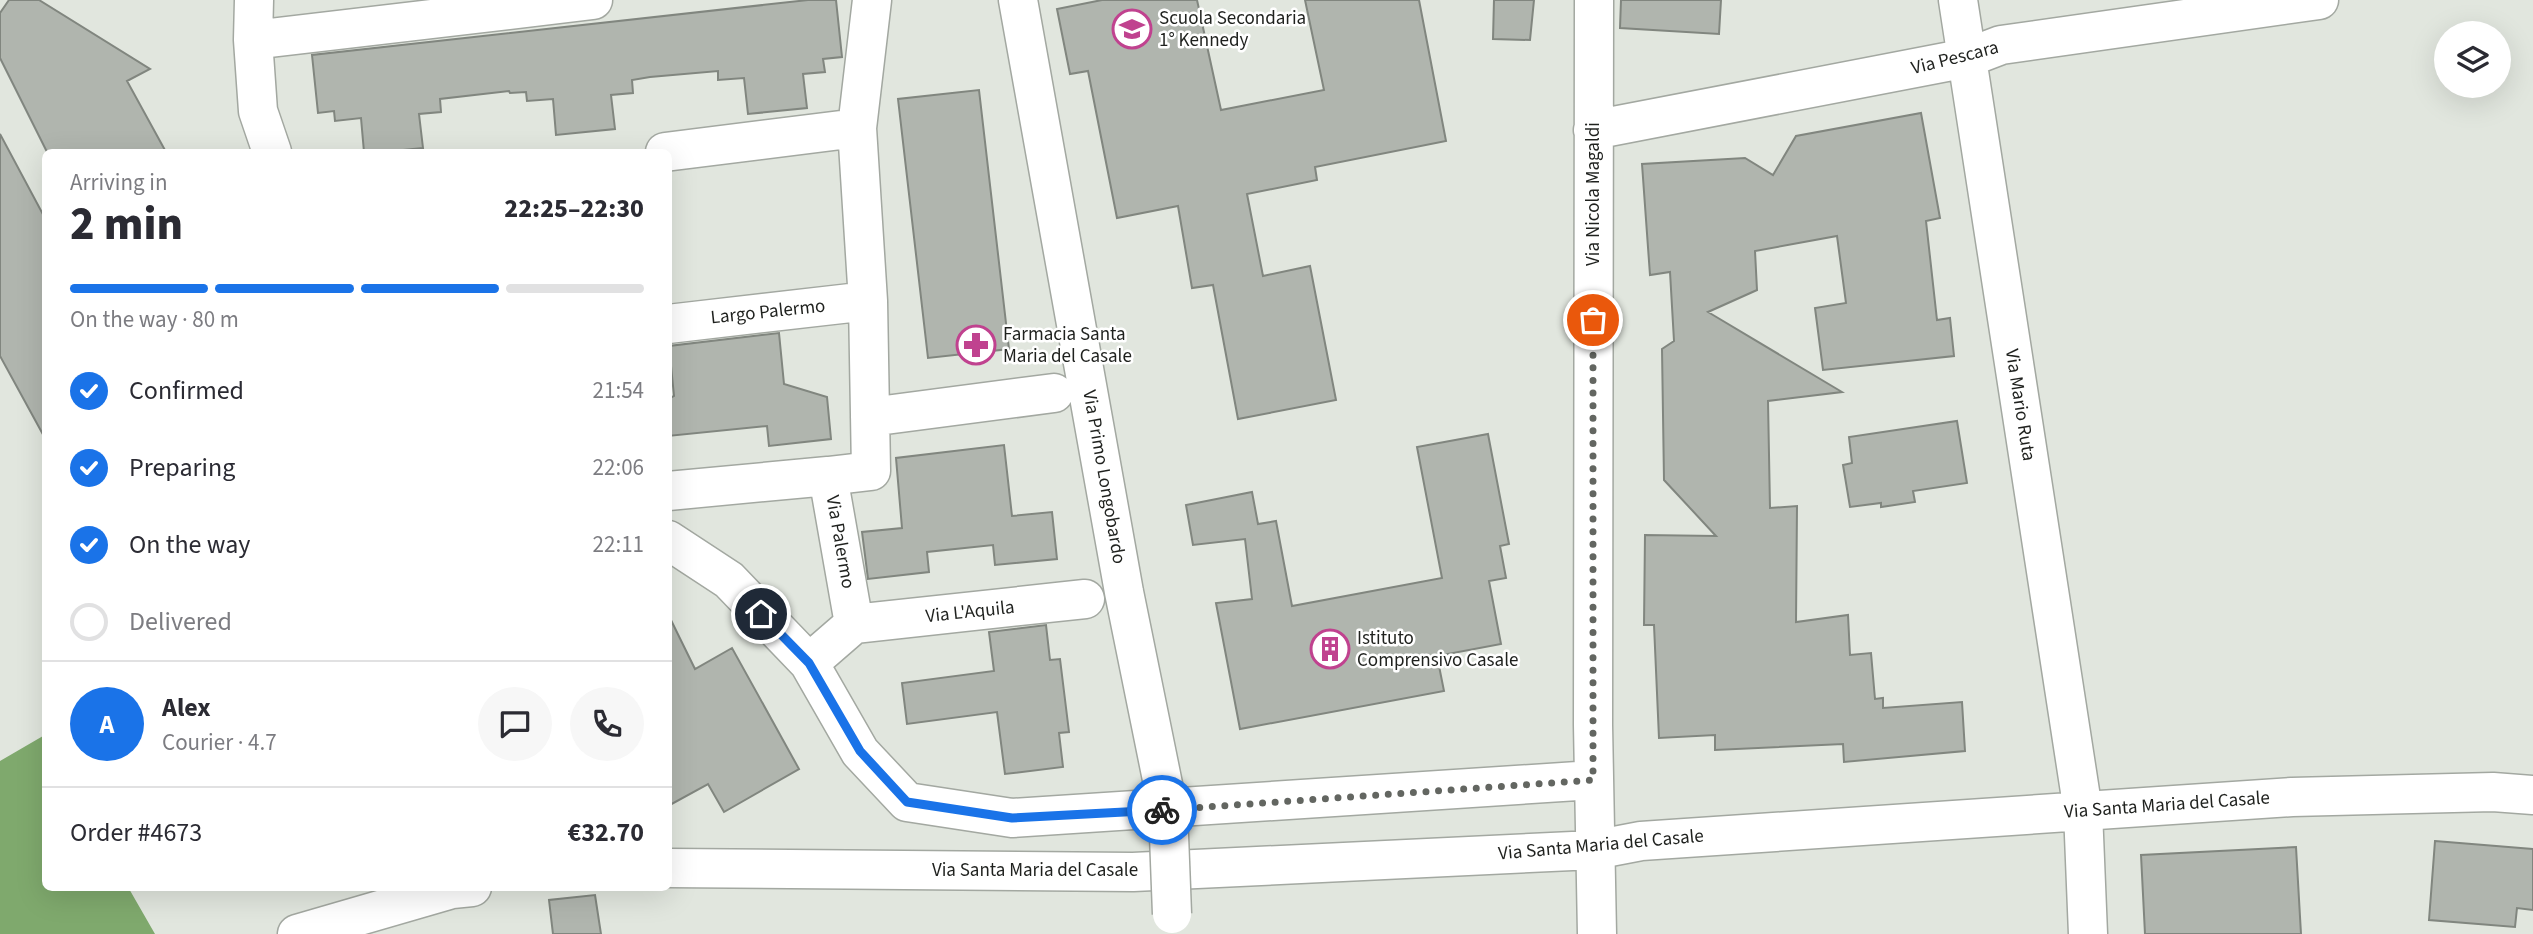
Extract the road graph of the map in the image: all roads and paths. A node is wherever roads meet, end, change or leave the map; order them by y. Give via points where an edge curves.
1 (254, 0) edge
2 (593, 0) edge
3 (872, 0) edge
4 (1018, 0) edge
5 (1594, 0) edge
6 (1958, 0) edge
7 (2319, 0) edge
8 (253, 40) junction
9 (1967, 58) junction
10 (857, 128) junction
11 (1593, 131) junction
12 (271, 149) edge
13 (672, 151) edge
14 (868, 301) junction
15 (672, 324) edge
16 (1054, 393) dead end
17 (870, 417) junction
18 (828, 476) junction
19 (672, 491) edge
20 (672, 543) edge
21 (1085, 599) dead end
22 (854, 624) junction
23 (809, 663) junction
24 (1593, 780) junction
25 (2533, 795) edge
26 (1168, 809) junction
27 (2082, 811) junction
28 (1594, 850) junction
29 (672, 868) edge
30 (448, 891) edge
31 (1172, 924) edge
32 (297, 934) edge
33 (1597, 934) edge
34 (2088, 934) edge

1 - 8 street
2 - 8 street
3 - 10 street
4 - 26 street, Via Primo Longobardo via 1124,592
5 - 11 street, Via Nicola Magaldi
6 - 9 street, Via Mario Ruta
7 - 9 street, Via Pescara via 2001,45
8 - 12 street via 258,111
9 - 11 street, Via Pescara
9 - 27 street, Via Mario Ruta
10 - 13 street
10 - 14 street
11 - 24 street, Via Nicola Magaldi
14 - 15 street, Largo Palermo
14 - 17 street
16 - 17 street
17 - 18 street via 871,471
18 - 19 street, Via Palermo
18 - 22 street, Via Palermo
20 - 23 street via 729,580
21 - 22 street, Via L'Aquila
22 - 23 street
23 - 26 street via 860,751 907,802 1012,818
24 - 26 street
24 - 28 street, Via Nicola Magaldi
25 - 27 street, Via Santa Maria del Casale via 2292,797
26 - 31 street, Via Primo Longobardo, bridge
27 - 28 street, Via Santa Maria del Casale via 1641,841
27 - 34 street, Via Mario Ruta
28 - 29 street, Via Santa Maria del Casale via 1133,872
28 - 33 street, Via Nicola Magaldi
30 - 32 street

